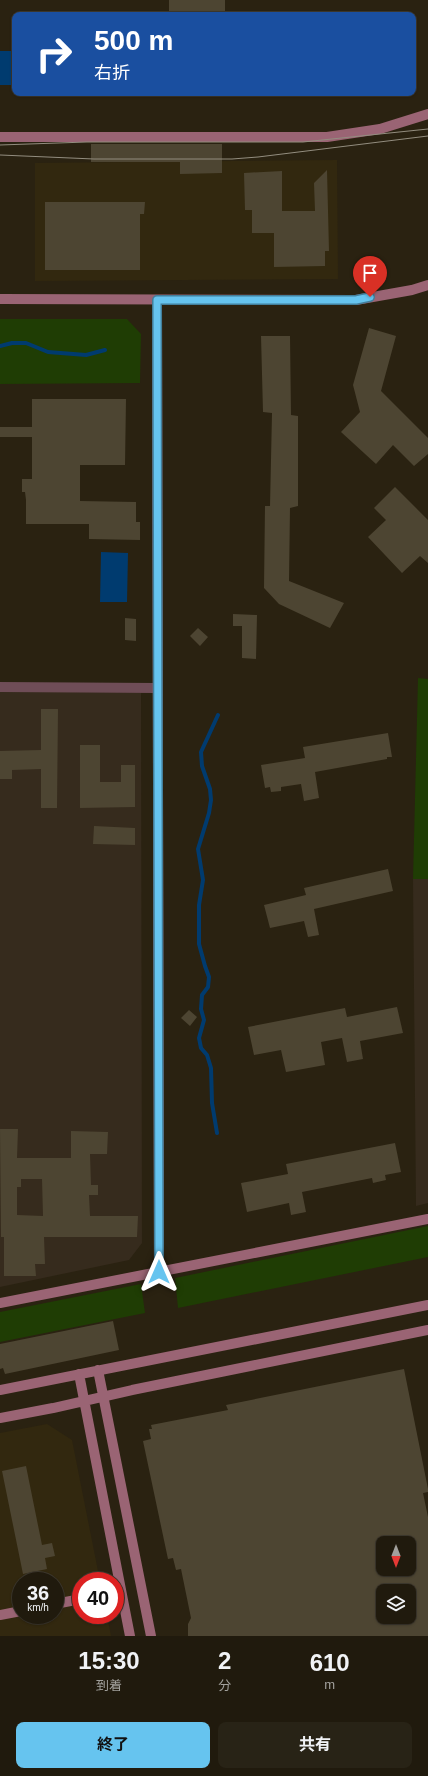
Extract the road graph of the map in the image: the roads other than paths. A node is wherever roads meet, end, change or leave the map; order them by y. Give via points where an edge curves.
1 (428, 114) edge
2 (0, 137) edge
3 (428, 285) edge
4 (0, 299) edge
5 (157, 300) junction
6 (0, 686) edge
7 (157, 688) junction
8 (428, 1219) edge
9 (159, 1272) junction
10 (0, 1303) edge
11 (428, 1304) edge
12 (428, 1330) edge
13 (98, 1370) junction
14 (79, 1374) junction
15 (0, 1390) edge
16 (104, 1397) junction
17 (84, 1401) junction
18 (0, 1418) edge
19 (115, 1572) edge
20 (12, 1613) edge
21 (124, 1614) edge
22 (0, 1615) edge
23 (130, 1636) edge
24 (151, 1636) edge

1 - 2 street via 380,129 327,137
3 - 5 street via 356,300
4 - 5 street
5 - 7 street
6 - 7 street
7 - 9 street
8 - 9 street
9 - 10 street
11 - 13 street
12 - 16 street
13 - 14 street
13 - 16 street
14 - 15 street
14 - 17 street
16 - 17 street
16 - 24 street
17 - 18 street
17 - 19 street
20 - 22 street
21 - 23 street

